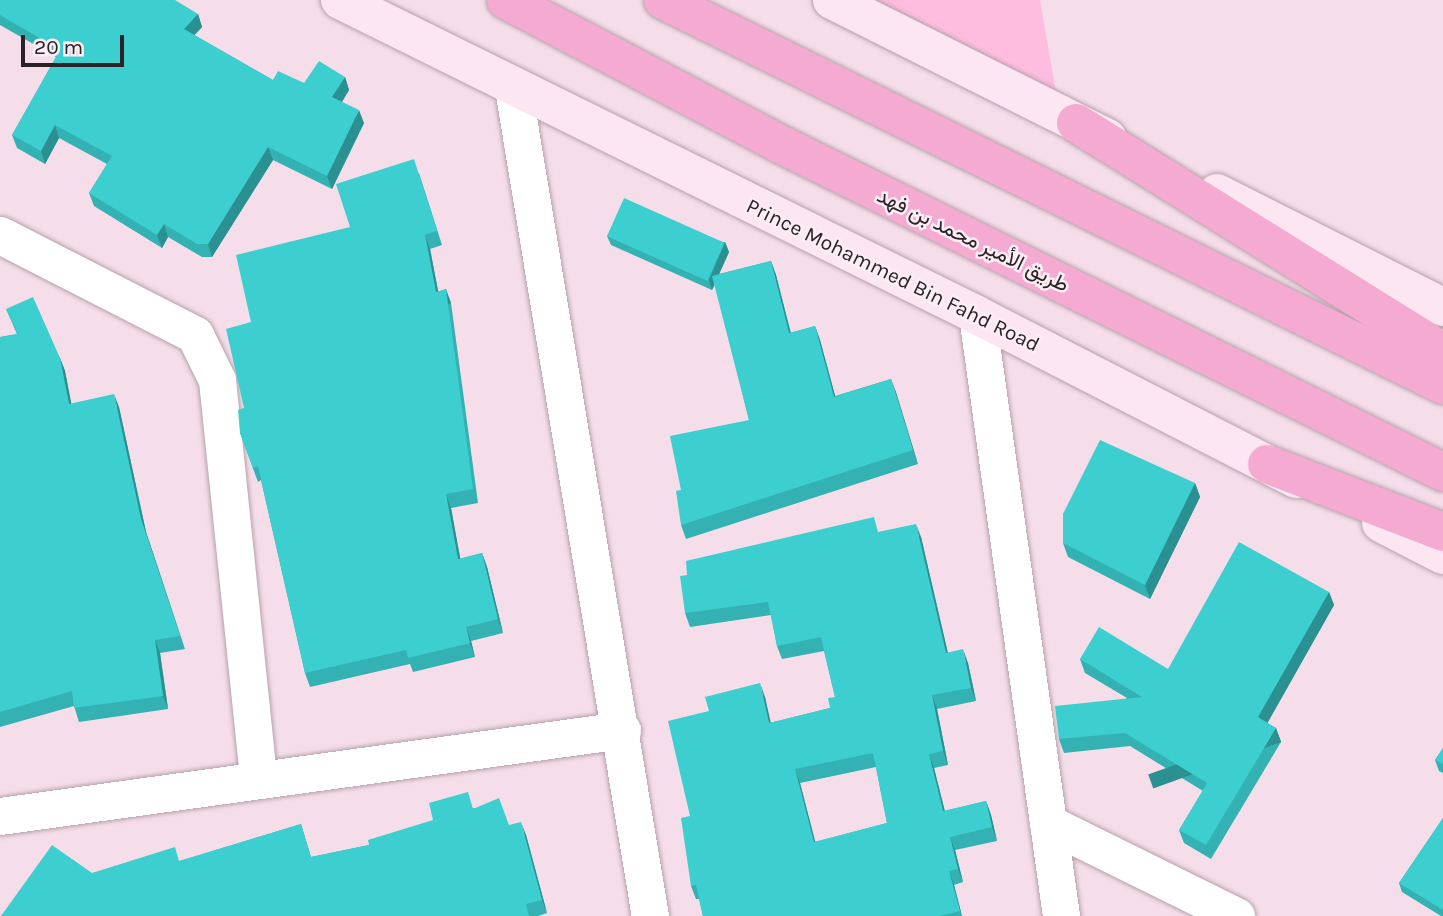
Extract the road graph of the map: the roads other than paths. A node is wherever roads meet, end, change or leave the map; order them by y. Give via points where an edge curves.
1 (341, 0) edge
2 (506, 0) edge
3 (663, 0) edge
4 (832, 0) edge
5 (513, 88) junction
6 (1076, 122) junction
7 (0, 235) edge
8 (1443, 307) edge
9 (977, 315) junction
10 (1443, 351) edge
11 (1443, 385) edge
12 (1267, 464) junction
13 (1443, 472) edge
14 (1443, 532) edge
15 (1443, 555) edge
16 (622, 730) junction
17 (258, 780) junction
18 (0, 816) edge
19 (1048, 824) junction
20 (650, 916) edge
21 (1061, 916) edge
22 (1236, 916) edge

1 - 5 main road, Prince Mohammed Bin Fahd Road
2 - 13 highway, طريق الأمير محمد بن فهد via 778,143
3 - 11 highway
4 - 6 main road
5 - 9 main road, Prince Mohammed Bin Fahd Road
5 - 16 street
6 - 8 main road
6 - 10 highway
7 - 17 street via 195,335 218,394
9 - 12 main road, Prince Mohammed Bin Fahd Road
9 - 19 street
12 - 14 highway
12 - 15 main road, Prince Mohammed Bin Fahd Road
16 - 17 street
16 - 20 street
17 - 18 street
19 - 21 street
19 - 22 street

